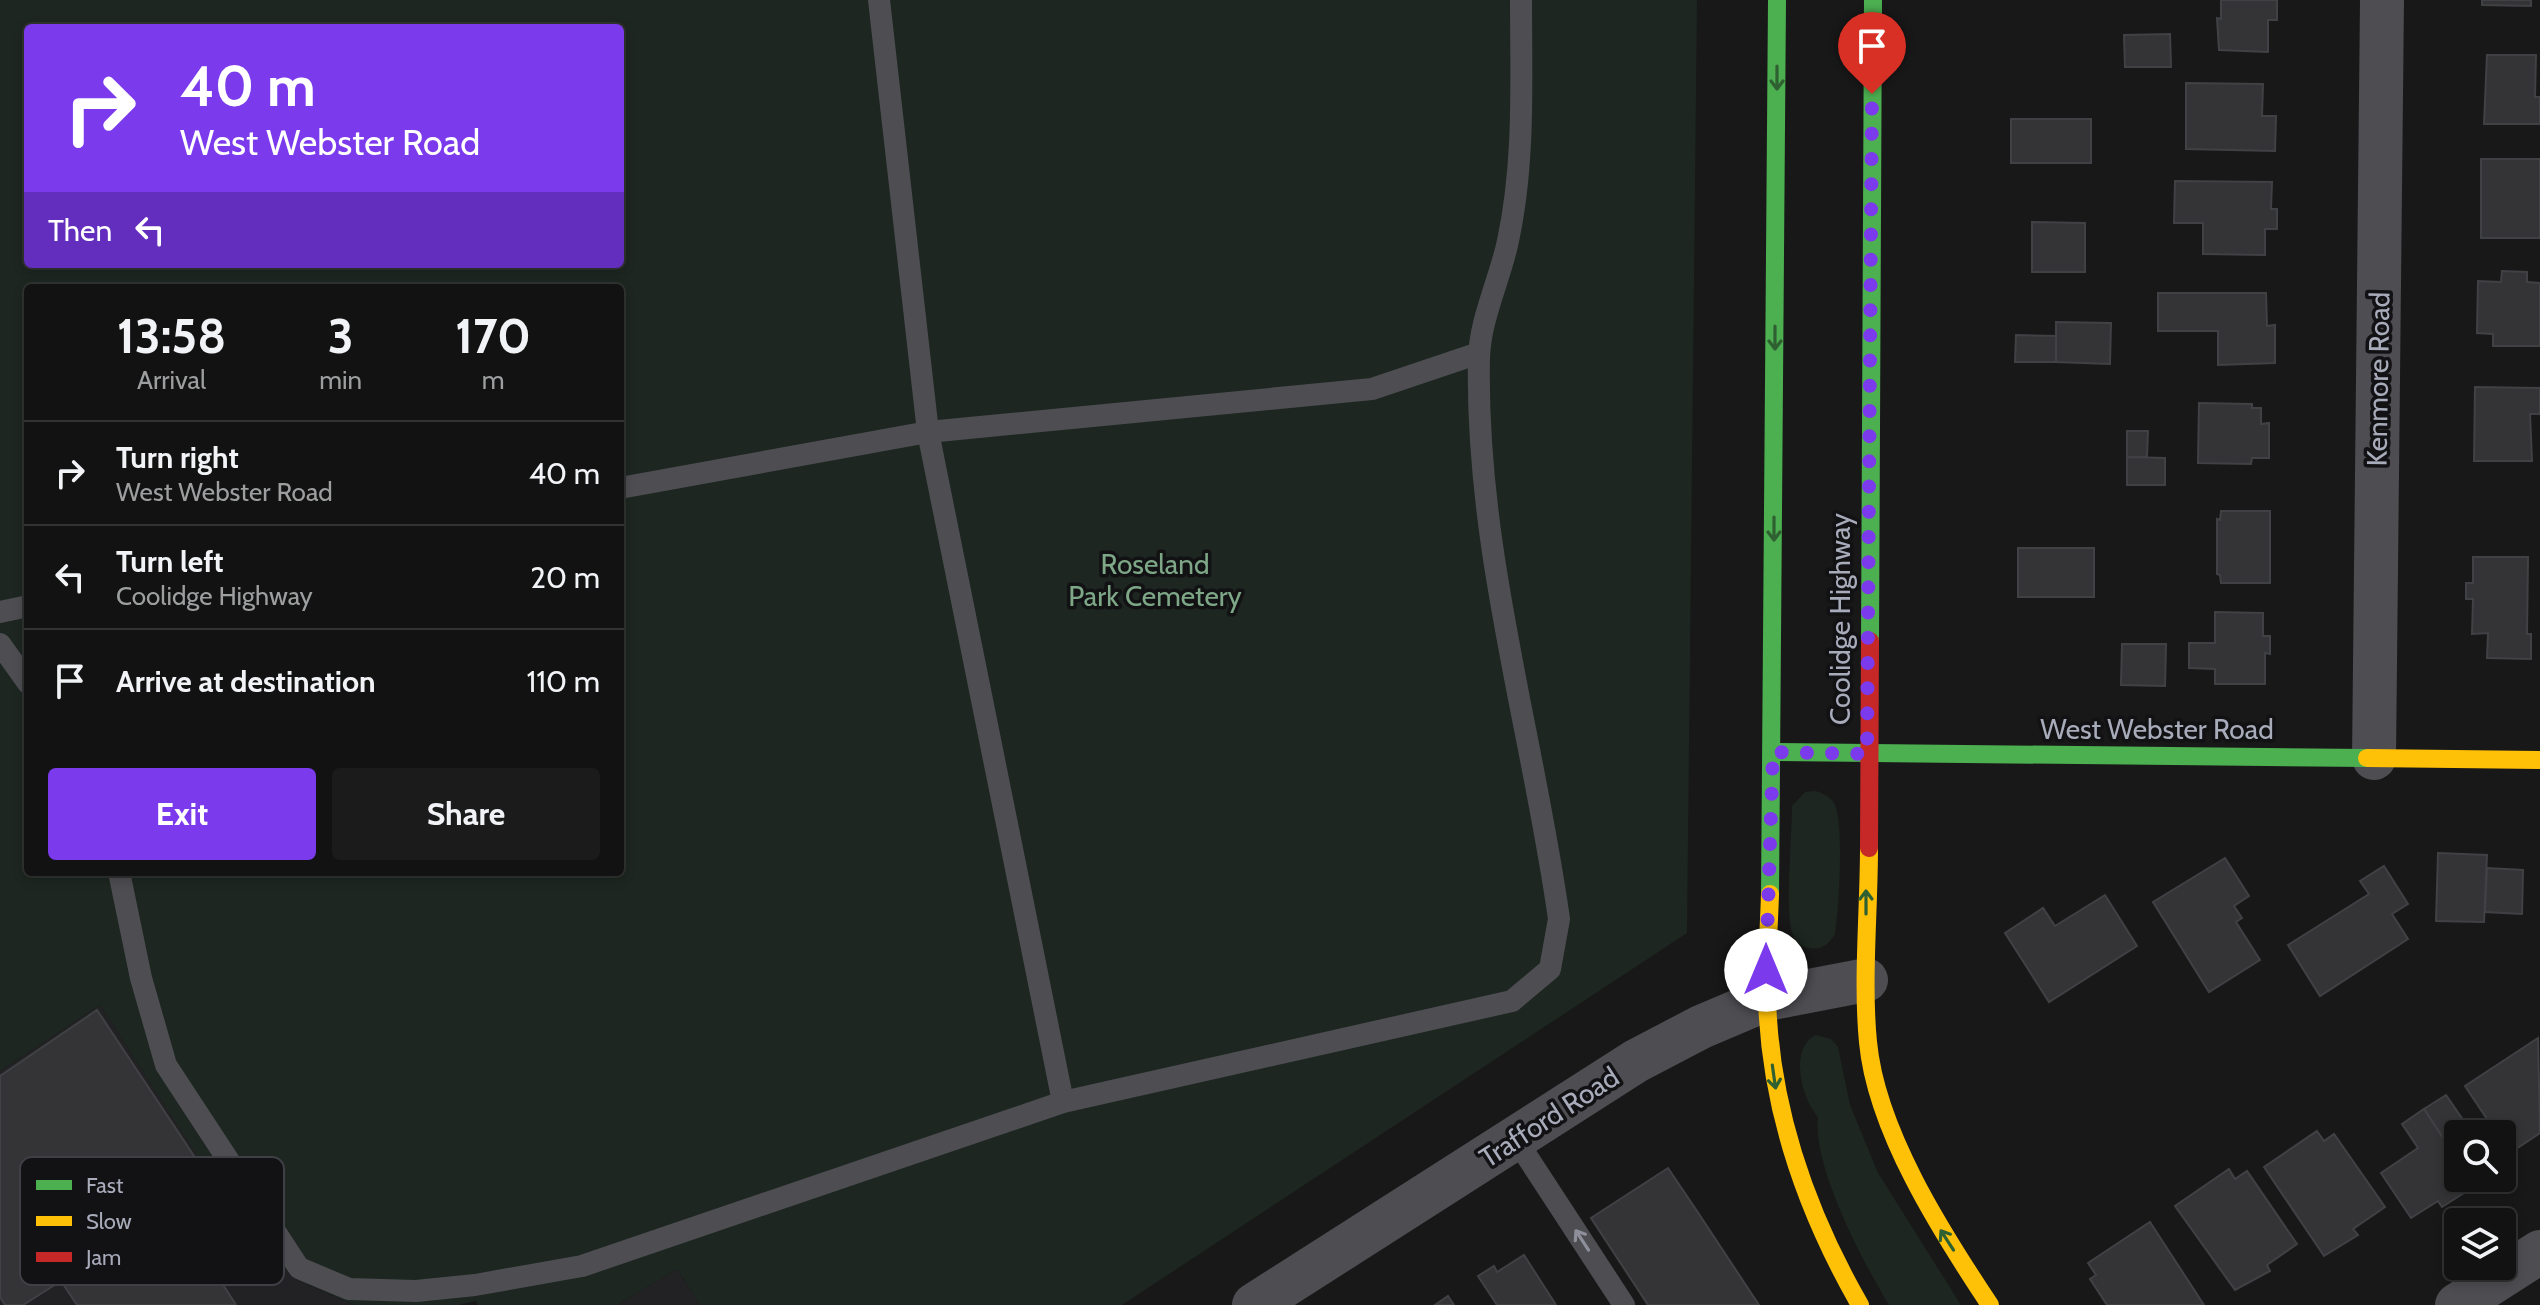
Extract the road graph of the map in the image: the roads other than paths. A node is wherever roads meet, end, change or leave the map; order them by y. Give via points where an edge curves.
1 (879, 0) edge
2 (1521, 0) edge
3 (1777, 0) edge
4 (1873, 0) edge
5 (2382, 0) edge
6 (1479, 353) junction
7 (928, 432) junction
8 (624, 487) edge
9 (24, 607) edge
10 (0, 612) edge
11 (0, 644) edge
12 (24, 677) edge
13 (1773, 752) junction
14 (1867, 754) junction
15 (2374, 758) junction
16 (2540, 760) edge
17 (120, 876) edge
18 (1866, 980) junction
19 (1767, 999) junction
20 (1063, 1102) junction
21 (1515, 1138) junction
22 (226, 1157) edge
23 (284, 1245) edge
24 (2540, 1252) edge
25 (1254, 1305) edge
26 (1624, 1305) edge
27 (1860, 1305) edge
28 (1990, 1305) edge
29 (2457, 1305) edge

1 - 7 lane
2 - 6 lane via 1522,141 1508,240
3 -> 13 main road
4 - 14 main road, Coolidge Highway
5 - 15 street, Kenmore Road
6 - 7 lane via 1372,389
6 - 20 lane via 1479,427 1494,556 1559,919 1550,969 1512,1001
7 - 8 lane
7 - 20 lane
9 - 10 lane
11 - 12 lane
13 - 14 main road, West Webster Road
13 - 19 main road
14 - 15 main road, West Webster Road
18 -> 14 main road, Coolidge Highway
15 - 16 main road, West Webster Road
17 - 22 lane via 166,1065
18 - 19 street, Trafford Road
28 -> 18 main road, Coolidge Highway via 1917,1188 1885,1113 1868,1043
19 - 21 street, Trafford Road via 1636,1061
19 -> 27 main road via 1776,1086 1795,1164 1831,1254
20 - 23 lane via 582,1266 431,1290 349,1289 299,1268
21 - 25 street, Trafford Road
26 -> 21 lane
24 - 29 street

